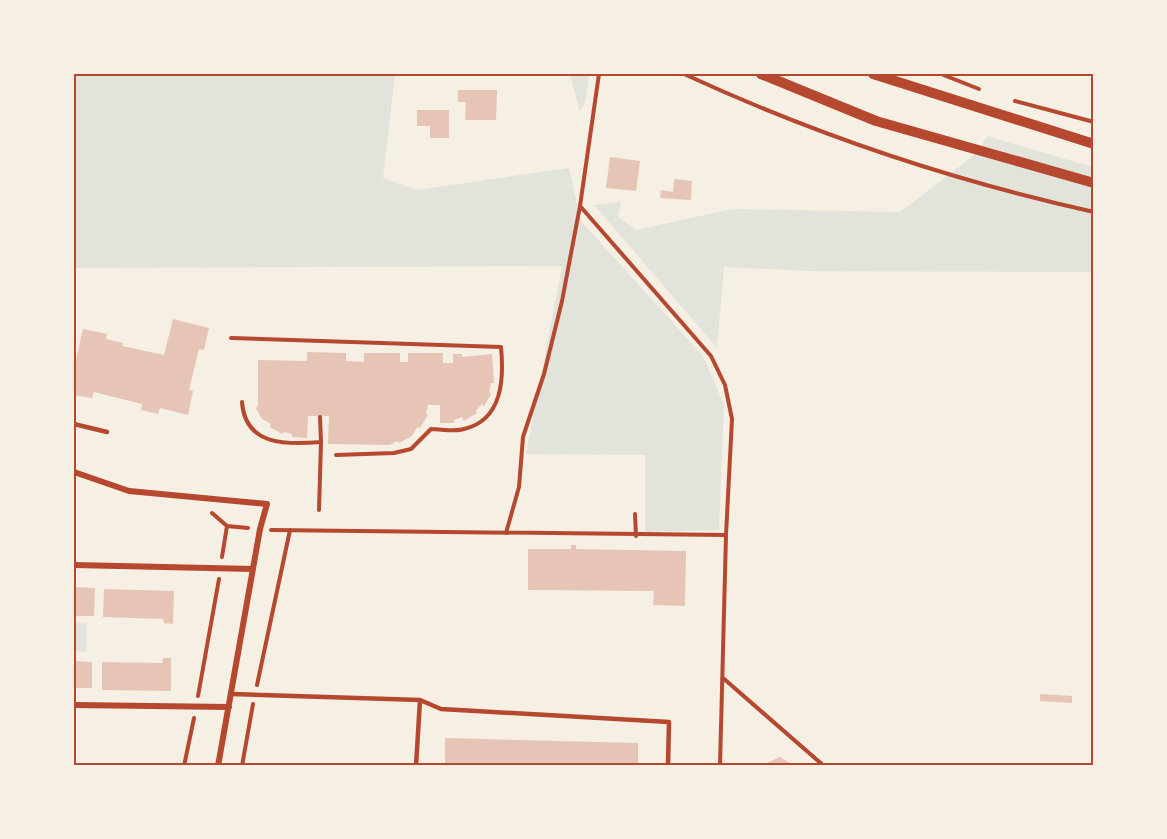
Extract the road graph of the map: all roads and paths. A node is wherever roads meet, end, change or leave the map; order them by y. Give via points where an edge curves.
1 (599, 74) edge
2 (684, 74) edge
3 (761, 74) edge
4 (873, 74) edge
5 (941, 74) edge
6 (889, 76) edge
7 (989, 93) dead end
8 (1012, 100) dead end
9 (1094, 122) edge
10 (1094, 144) edge
11 (1094, 183) edge
12 (580, 206) junction
13 (1094, 212) edge
14 (231, 338) dead end
15 (242, 402) dead end
16 (320, 417) dead end
17 (74, 424) edge
18 (107, 432) dead end
19 (321, 442) junction
20 (336, 454) dead end
21 (74, 472) edge
22 (319, 510) dead end
23 (635, 514) dead end
24 (260, 529) junction
25 (290, 530) junction
26 (506, 533) junction
27 (726, 535) junction
28 (636, 536) junction
29 (74, 565) edge
30 (221, 568) junction
31 (253, 569) junction
32 (722, 677) junction
33 (232, 694) junction
34 (255, 695) junction
35 (420, 700) junction
36 (74, 705) edge
37 (196, 707) junction
38 (229, 708) junction
39 (184, 765) edge
40 (218, 765) edge
41 (242, 765) edge
42 (416, 765) edge
43 (668, 765) edge
44 (720, 765) edge
45 (824, 765) edge

1 - 12 path
2 - 13 path via 872,149 1031,198
3 - 11 street via 876,121
4 - 6 street
5 - 7 path
6 - 10 street
8 - 9 path
12 - 26 path via 562,301 524,437 519,487
12 - 27 path via 711,356 725,385 732,419
14 - 20 path via 501,347 502,389 495,406 482,420 465,429 431,429 411,449 394,453
15 - 19 path via 243,416 250,428 266,438 287,444
16 - 19 path
17 - 18 lane
19 - 22 path
21 - 24 street via 129,491 267,504
23 - 28 path
24 - 25 path
24 - 30 path via 227,526
24 - 31 street
25 - 26 path
25 - 34 path
26 - 28 path
27 - 28 path
27 - 32 path
29 - 30 street
30 - 31 street
30 - 37 path
31 - 33 street
32 - 44 path
32 - 45 path
33 - 34 lane
33 - 38 street
34 - 35 lane
34 - 41 path
35 - 42 lane
35 - 43 lane via 441,709 669,722
36 - 37 street
37 - 38 street
37 - 39 path
38 - 40 street

